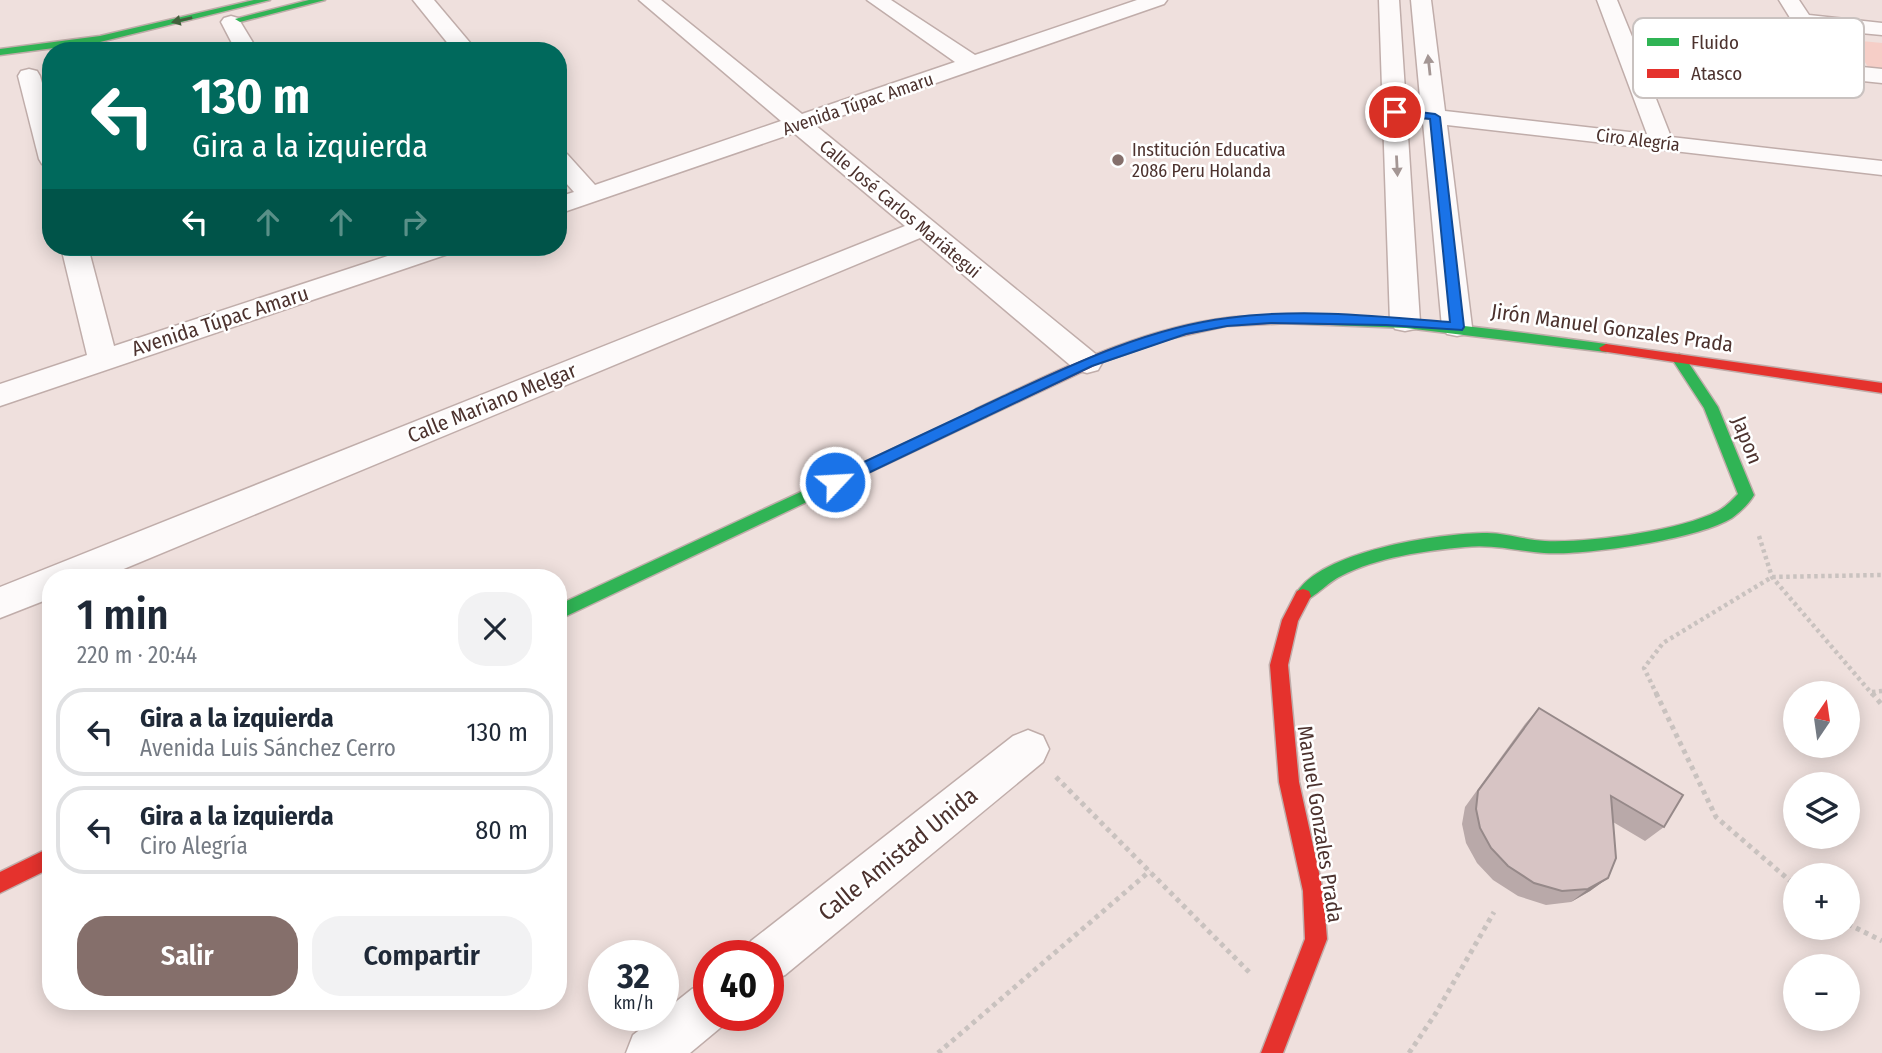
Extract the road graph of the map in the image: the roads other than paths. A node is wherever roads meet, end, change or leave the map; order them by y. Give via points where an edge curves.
1 (265, 0) edge
2 (320, 0) edge
3 (423, 0) edge
4 (649, 0) edge
5 (877, 0) edge
6 (1157, 0) edge
7 (1389, 0) edge
8 (1422, 0) edge
9 (1607, 0) edge
10 (1789, 0) edge
11 (1801, 18) edge
12 (231, 22) junction
13 (1864, 27) edge
14 (1882, 29) edge
15 (83, 42) edge
16 (146, 42) edge
17 (242, 42) edge
18 (458, 42) edge
19 (42, 48) edge
20 (1626, 50) junction
21 (1633, 51) edge
22 (0, 52) edge
23 (973, 64) junction
24 (1633, 68) edge
25 (24, 73) dead end
26 (1864, 74) edge
27 (1882, 76) edge
28 (1645, 98) edge
29 (1395, 112) junction
30 (1435, 117) junction
31 (800, 125) junction
32 (42, 130) edge
33 (1662, 143) junction
34 (1882, 168) edge
35 (567, 169) edge
36 (590, 195) junction
37 (567, 203) edge
38 (922, 228) junction
39 (76, 256) edge
40 (383, 256) edge
41 (364, 259) edge
42 (1405, 322) junction
43 (1457, 327) junction
44 (1679, 359) junction
45 (103, 360) junction
46 (1087, 363) junction
47 (1882, 388) edge
48 (0, 394) edge
49 (1704, 523) joint
50 (103, 569) edge
51 (42, 586) edge
52 (0, 603) edge
53 (567, 609) edge
54 (1028, 749) road end
55 (42, 862) edge
56 (0, 883) edge
57 (784, 945) edge
58 (693, 1019) edge
59 (651, 1053) edge
60 (1272, 1053) edge

1 -> 15 street
2 - 12 street
3 - 18 street
4 - 31 street, Calle José Carlos Mariátegui
5 - 23 street
6 - 23 street, Avenida Túpac Amaru
7 - 29 street
30 -> 8 street
9 - 20 street
10 - 11 street
12 - 16 street
12 - 17 street
13 - 14 street
19 -> 22 street
20 - 21 street
20 - 24 street
23 - 31 street, Avenida Túpac Amaru
25 - 32 street
26 - 27 street
28 - 33 street
29 - 30 street, Ciro Alegría
29 -> 42 street
30 - 33 street, Ciro Alegría
30 - 43 street
31 - 36 street, Avenida Túpac Amaru
31 - 38 street, Calle José Carlos Mariátegui
33 - 34 street, Ciro Alegría
35 - 36 street
36 - 37 street, Avenida Túpac Amaru
38 - 46 street, Calle José Carlos Mariátegui
38 - 50 street, Calle Mariano Melgar
39 - 45 street
40 - 41 street, Avenida Túpac Amaru
41 - 45 street, Avenida Túpac Amaru
42 - 43 street, Jirón Manuel Gonzales Prada
42 - 46 street, Jirón Manuel Gonzales Prada via 1283,318 1227,322
43 - 44 street, Jirón Manuel Gonzales Prada
44 - 47 street, Jirón Manuel Gonzales Prada
44 - 49 street, Japon via 1711,407 1746,495 1725,515
45 - 48 street, Avenida Túpac Amaru
46 - 53 street, Jirón Manuel Gonzales Prada
49 - 60 street, Manuel Gonzales Prada via 1581,546 1546,547 1488,538 1398,550 1333,570 1305,592 1290,620 1279,665 1289,782 1313,891 1316,939
51 - 52 street
54 - 57 street, Calle Amistad Unida
55 - 56 street
58 - 59 street

